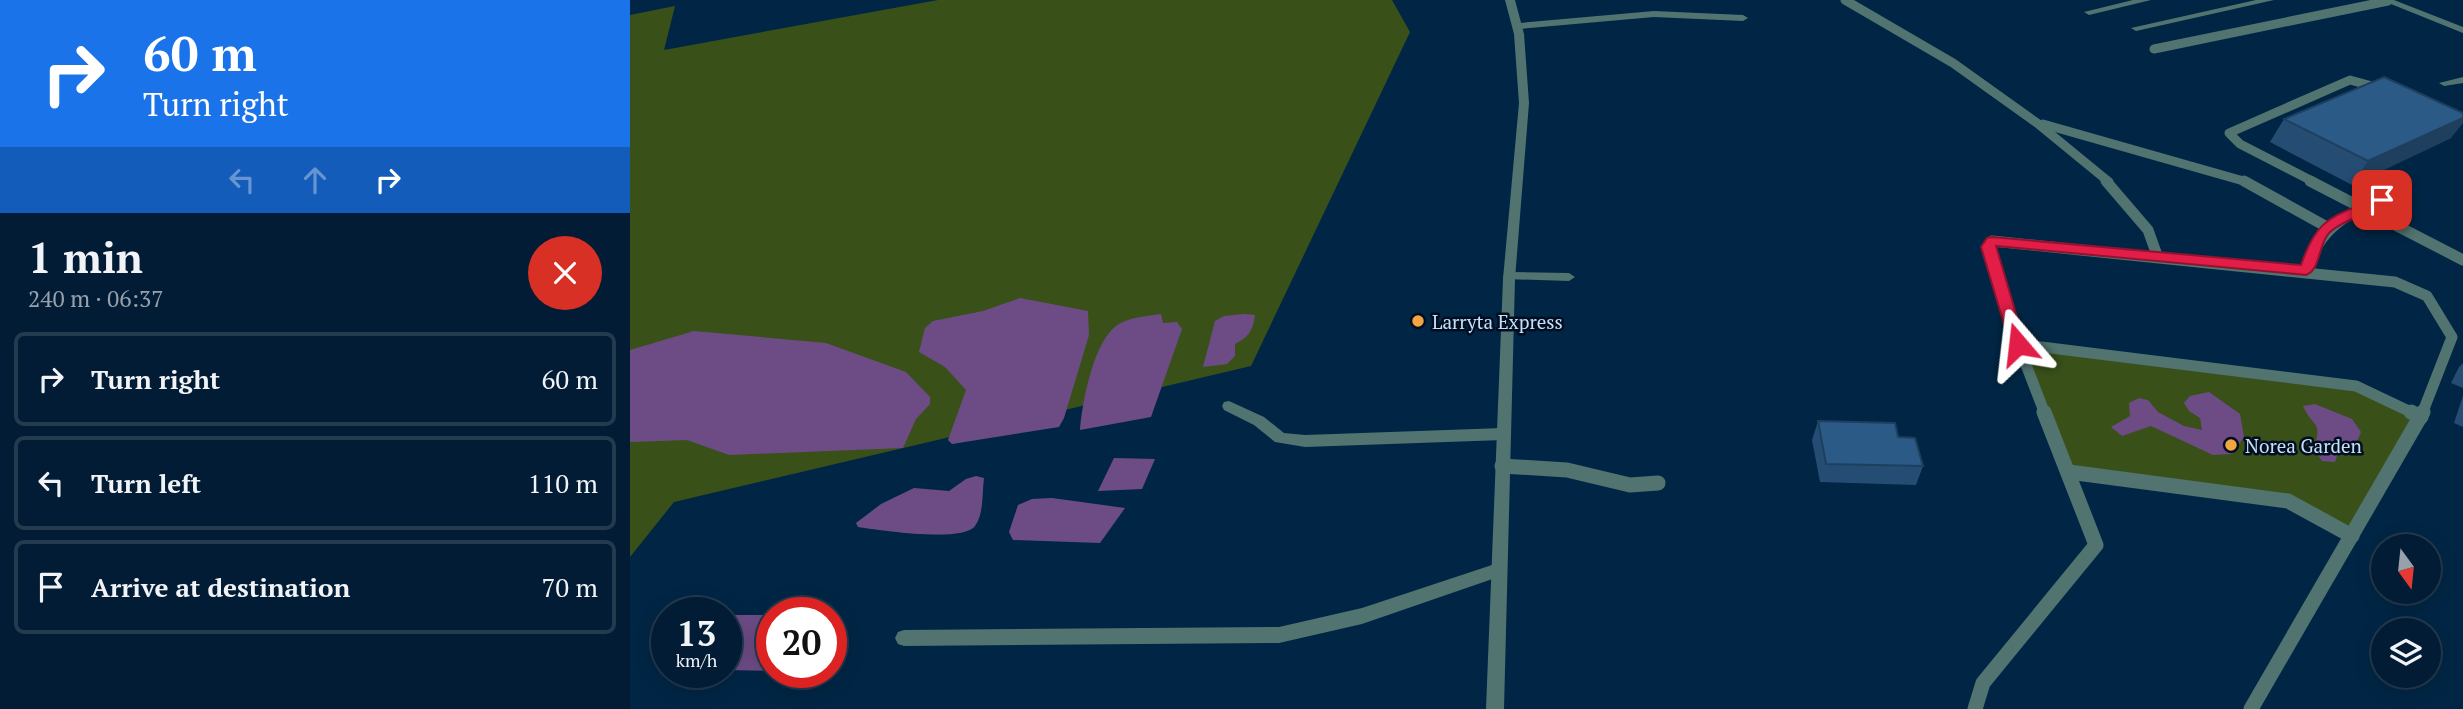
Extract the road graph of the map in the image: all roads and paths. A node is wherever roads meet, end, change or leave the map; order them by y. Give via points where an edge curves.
1 (1510, 0) edge
2 (1845, 0) edge
3 (2146, 0) edge
4 (2269, 0) edge
5 (2387, 0) edge
6 (2089, 12) dead end
7 (1743, 18) dead end
8 (1519, 26) junction
9 (2136, 28) dead end
10 (2463, 30) edge
11 (2154, 49) dead end
12 (2463, 80) edge
13 (2444, 83) dead end
14 (2390, 93) edge
15 (2037, 123) junction
16 (2400, 191) dead end
17 (2364, 208) junction
18 (2327, 227) junction
19 (2157, 254) junction
20 (2463, 260) edge
21 (2306, 270) junction
22 (1509, 276) junction
23 (1569, 277) dead end
24 (2018, 344) junction
25 (1229, 406) dead end
26 (2421, 418) junction
27 (1503, 434) junction
28 (1502, 466) junction
29 (2068, 472) junction
30 (1658, 483) dead end
31 (2352, 536) junction
32 (1498, 570) junction
33 (904, 638) dead end
34 (1495, 709) edge
35 (1975, 709) edge
36 (2251, 709) edge

1 - 8 street
2 - 15 lane via 1953,63
3 - 6 street
4 - 9 street
5 - 10 street
5 - 11 lane
7 - 8 street via 1654,14
8 - 22 street via 1522,133
12 - 13 street
14 - 17 lane via 2350,80 2229,133 2240,144
15 - 18 lane via 2243,180
15 - 19 lane via 2120,194 2148,230
16 - 17 lane
17 - 18 lane
17 - 20 lane
18 - 21 lane via 2317,237
19 - 21 lane
19 - 24 lane via 1992,241 1989,247
21 - 26 lane via 2395,282 2418,290 2432,303 2452,337
22 - 23 street
22 - 27 street
24 - 26 lane via 2356,386
24 - 29 lane
25 - 27 street via 1280,438 1305,442
26 - 31 lane
27 - 28 street
28 - 30 lane via 1567,470 1630,485
28 - 32 street
29 - 31 lane via 2288,501
29 - 35 lane via 2096,545 1983,683
31 - 36 lane
32 - 33 street via 1362,616 1279,635
32 - 34 street

